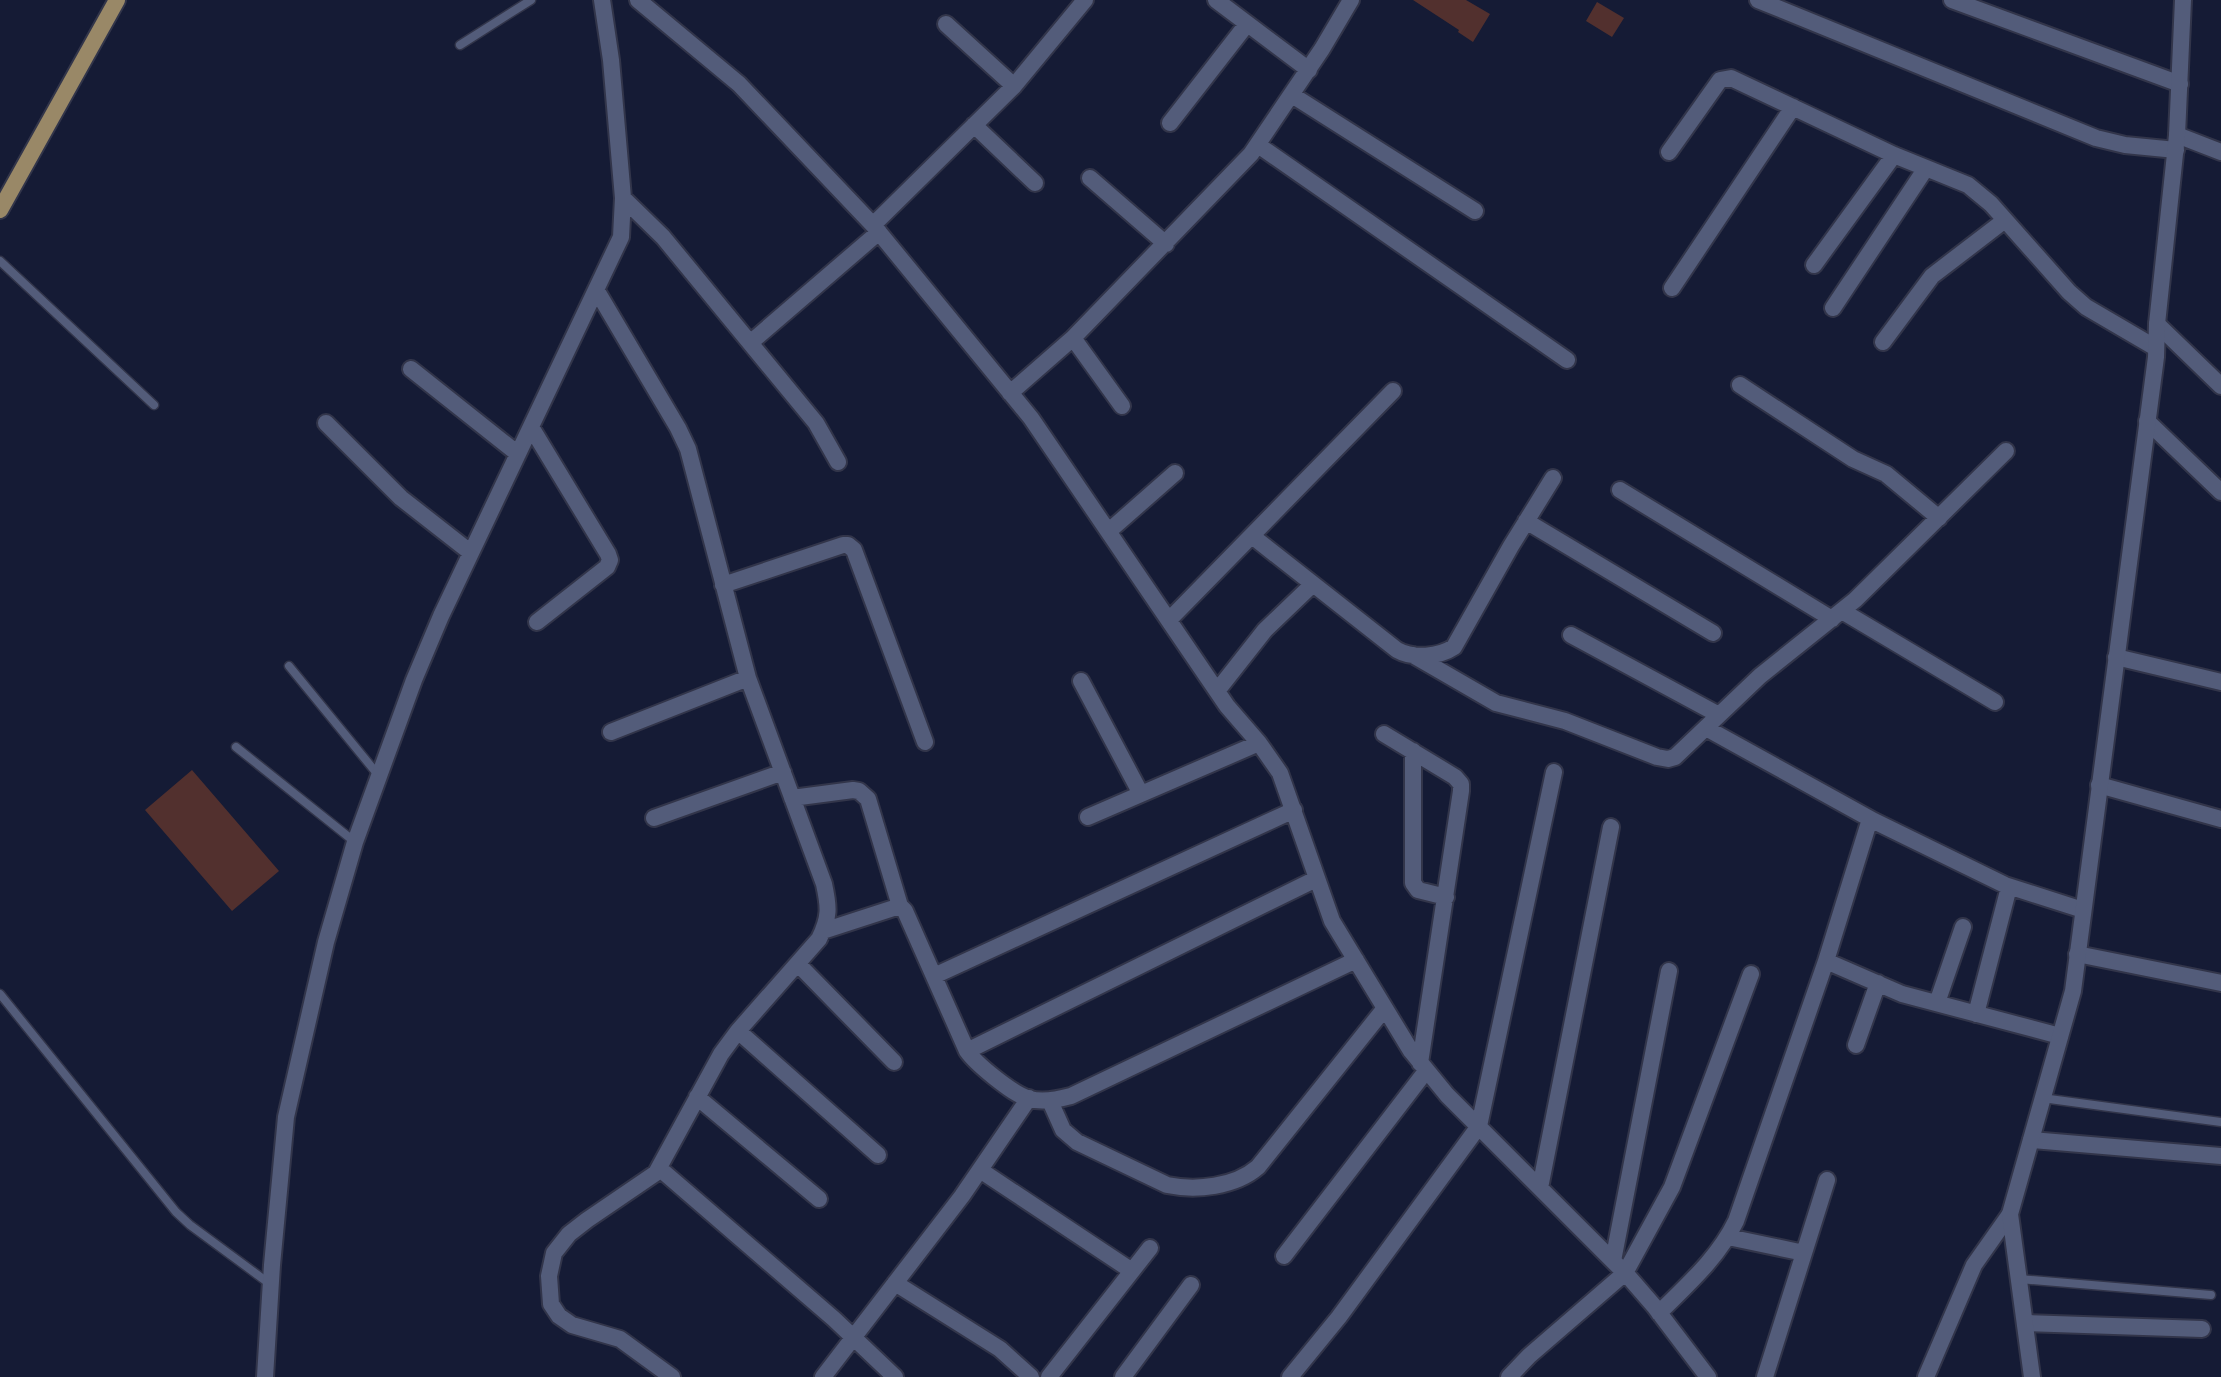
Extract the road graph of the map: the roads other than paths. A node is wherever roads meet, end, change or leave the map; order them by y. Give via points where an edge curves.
1 (117, 0) edge
2 (531, 0) edge
3 (602, 0) edge
4 (638, 0) edge
5 (1216, 0) edge
6 (1351, 0) edge
7 (1758, 0) edge
8 (1952, 0) edge
9 (1082, 1) edge
10 (2180, 1) edge
11 (946, 24) dead end
12 (1247, 24) junction
13 (460, 45) dead end
14 (1309, 70) junction
15 (2180, 84) junction
16 (1014, 86) junction
17 (1292, 95) junction
18 (1793, 107) junction
19 (1170, 123) dead end
20 (974, 125) junction
21 (2176, 142) junction
22 (1258, 145) junction
23 (1669, 152) dead end
24 (2221, 153) edge
25 (1894, 155) junction
26 (1926, 168) junction
27 (1090, 178) dead end
28 (1035, 183) dead end
29 (623, 198) junction
30 (0, 210) edge
31 (1475, 211) dead end
32 (2006, 220) junction
33 (876, 229) junction
34 (1166, 244) junction
35 (0, 261) edge
36 (1814, 265) dead end
37 (1672, 288) dead end
38 (597, 291) junction
39 (1833, 308) dead end
40 (2157, 324) junction
41 (1073, 338) junction
42 (1883, 342) dead end
43 (750, 343) junction
44 (2156, 348) junction
45 (1568, 360) dead end
46 (411, 369) dead end
47 (1740, 386) dead end
48 (2221, 386) edge
49 (1393, 391) dead end
50 (1010, 393) junction
51 (154, 405) dead end
52 (1122, 406) dead end
53 (2147, 421) junction
54 (326, 423) dead end
55 (531, 428) junction
56 (2006, 452) dead end
57 (518, 454) junction
58 (838, 462) dead end
59 (1175, 473) dead end
60 (1553, 478) dead end
61 (1620, 490) dead end
62 (2221, 492) edge
63 (1939, 518) junction
64 (1526, 521) junction
65 (1109, 531) junction
66 (1252, 536) junction
67 (470, 552) junction
68 (1313, 584) junction
69 (723, 585) junction
70 (1837, 615) junction
71 (1169, 620) junction
72 (537, 622) dead end
73 (1713, 633) dead end
74 (1571, 635) dead end
75 (1413, 655) junction
76 (2116, 657) junction
77 (289, 666) dead end
78 (748, 678) junction
79 (1082, 681) dead end
80 (2221, 682) edge
81 (1217, 691) junction
82 (1995, 702) dead end
83 (1719, 715) junction
84 (1706, 728) junction
85 (611, 732) dead end
86 (1384, 734) dead end
87 (925, 742) dead end
88 (1259, 743) junction
89 (236, 747) dead end
90 (1413, 751) junction
91 (783, 772) junction
92 (1554, 772) dead end
93 (379, 776) junction
94 (2099, 785) junction
95 (1141, 794) junction
96 (792, 798) junction
97 (1294, 810) junction
98 (1088, 817) dead end
99 (654, 818) dead end
100 (1870, 819) junction
101 (2221, 819) edge
102 (1611, 827) dead end
103 (355, 842) junction
104 (1316, 879) junction
105 (2008, 887) junction
106 (1446, 897) junction
107 (900, 906) junction
108 (2083, 910) junction
109 (1963, 927) dead end
110 (823, 931) junction
111 (2077, 954) junction
112 (1356, 960) junction
113 (1826, 961) junction
114 (798, 964) junction
115 (1669, 971) dead end
116 (1751, 974) dead end
117 (934, 976) junction
118 (1878, 983) junction
119 (2221, 983) edge
120 (0, 994) edge
121 (1937, 1003) junction
122 (1385, 1008) junction
123 (1976, 1014) junction
124 (738, 1030) junction
125 (2060, 1036) junction
126 (1856, 1045) dead end
127 (967, 1051) junction
128 (894, 1062) dead end
129 (1423, 1067) junction
130 (697, 1097) junction
131 (1029, 1098) junction
132 (2042, 1098) junction
133 (1050, 1101) junction
134 (2221, 1122) edge
135 (1479, 1126) junction
136 (2031, 1140) junction
137 (878, 1155) dead end
138 (2221, 1156) edge
139 (659, 1168) junction
140 (980, 1170) junction
141 (1827, 1180) dead end
142 (1540, 1188) junction
143 (819, 1199) dead end
144 (2010, 1214) junction
145 (1728, 1237) junction
146 (1149, 1248) dead end
147 (1804, 1252) junction
148 (1284, 1256) dead end
149 (1619, 1267) junction
150 (1132, 1271) junction
151 (2019, 1278) junction
152 (895, 1283) junction
153 (270, 1284) junction
154 (1191, 1285) dead end
155 (2211, 1295) dead end
156 (1659, 1313) junction
157 (2025, 1323) junction
158 (2202, 1329) dead end
159 (853, 1337) junction
160 (265, 1377) edge
161 (672, 1377) edge
162 (823, 1377) edge
163 (896, 1377) edge
164 (1030, 1377) edge
165 (1049, 1377) edge
166 (1123, 1377) edge
167 (1290, 1377) edge
168 (1509, 1377) edge
169 (1708, 1377) edge
170 (1764, 1377) edge
171 (1926, 1377) edge
172 (2032, 1377) edge

1 - 30 main road
2 - 13 lane
3 - 29 street
4 - 33 street via 739,84
5 - 12 street
6 - 14 street
7 - 21 street via 2096,138 2125,146
8 - 15 street
9 - 16 street
10 - 15 street
11 - 16 street
12 - 14 street
12 - 19 street
14 - 17 street
15 - 21 street
16 - 20 street
17 - 22 street
17 - 31 street
18 - 23 street via 1731,78 1720,80
18 - 25 street
18 - 37 street
20 - 28 street
20 - 33 street
21 - 24 street
21 - 40 street
22 - 34 street
22 - 45 street
25 - 26 street
25 - 36 street
26 - 32 street via 1968,185
26 - 39 street
27 - 34 street
29 - 38 street via 621,237
29 - 43 street via 663,237
32 - 42 street via 1932,276
32 - 44 street via 2086,307
33 - 43 street
33 - 50 street
34 - 41 street
35 - 51 lane
38 - 55 street
38 - 69 street via 688,449
40 - 44 street
40 - 48 street
41 - 50 street
41 - 52 street
43 - 58 street via 816,423
44 - 53 street
46 - 57 street
47 - 63 street via 1853,459 1886,474
49 - 66 street
50 - 65 street
53 - 62 street
53 - 76 street
54 - 67 street via 401,498
55 - 57 street
55 - 72 street via 610,560 607,567
56 - 63 street
57 - 67 street
59 - 65 street
60 - 64 street
61 - 70 street
63 - 70 street
64 - 73 street
64 - 75 street via 1454,647 1437,654
65 - 71 street
66 - 68 street
66 - 71 street
67 - 93 street via 414,680
68 - 75 street via 1397,650
68 - 81 street via 1259,637
69 - 78 street
69 - 87 street via 843,545 852,547
70 - 82 street
70 - 83 street via 1760,676
71 - 81 street
74 - 83 street
75 - 84 street via 1496,703 1565,721 1657,757 1675,757
76 - 80 street
76 - 94 street
77 - 93 lane
78 - 85 street
78 - 91 street
79 - 95 street
81 - 88 street
83 - 84 street
84 - 100 street
86 - 90 street
88 - 95 street
88 - 97 street via 1280,773
89 - 103 lane
90 - 106 street via 1413,883 1418,890
90 - 106 street via 1461,784
91 - 96 street
91 - 99 street
92 - 135 street
93 - 103 street
94 - 101 street
94 - 108 street
95 - 98 street
96 - 107 street via 853,790 864,795
96 - 110 street via 824,884 829,908
97 - 104 street
97 - 117 street
100 - 105 street
100 - 113 street
102 - 142 street
103 - 153 street via 326,942 286,1117
104 - 112 street via 1332,921
104 - 127 street
105 - 108 street
105 - 123 street
106 - 129 street
107 - 110 street
107 - 117 street
108 - 111 street
109 - 121 street
110 - 114 street
111 - 119 street
111 - 125 street via 2073,991
112 - 122 street
112 - 133 street via 1071,1096
113 - 118 street
113 - 145 street
114 - 124 street
114 - 128 street
115 - 149 street
116 - 149 street via 1663,1207
117 - 127 street
118 - 121 street
118 - 126 street
120 - 153 lane via 176,1212
121 - 123 street
122 - 129 street
122 - 133 street via 1258,1167 1249,1176 1235,1181 1182,1188 1167,1185 1077,1142 1063,1130
123 - 125 street
124 - 130 street
124 - 137 street
125 - 132 street
127 - 131 street via 1018,1095
129 - 135 street
129 - 148 street
130 - 139 street
130 - 143 street
131 - 133 street
131 - 140 street
132 - 134 lane
132 - 136 street
135 - 142 street
135 - 167 street
136 - 138 street
136 - 144 street
139 - 159 street
139 - 161 street via 569,1234 554,1253 549,1276 551,1304 559,1316 572,1325 620,1339
140 - 150 street
140 - 152 street
141 - 147 street
142 - 149 street
144 - 151 street
144 - 171 street via 1974,1265
145 - 147 street
145 - 156 street
146 - 150 street
147 - 170 street
149 - 156 street
149 - 168 street
150 - 165 street
151 - 155 lane
151 - 157 street
152 - 159 street
152 - 164 street via 1000,1349
153 - 160 street
154 - 166 street
156 - 169 street
157 - 158 street
157 - 172 street
159 - 162 street
159 - 163 street

